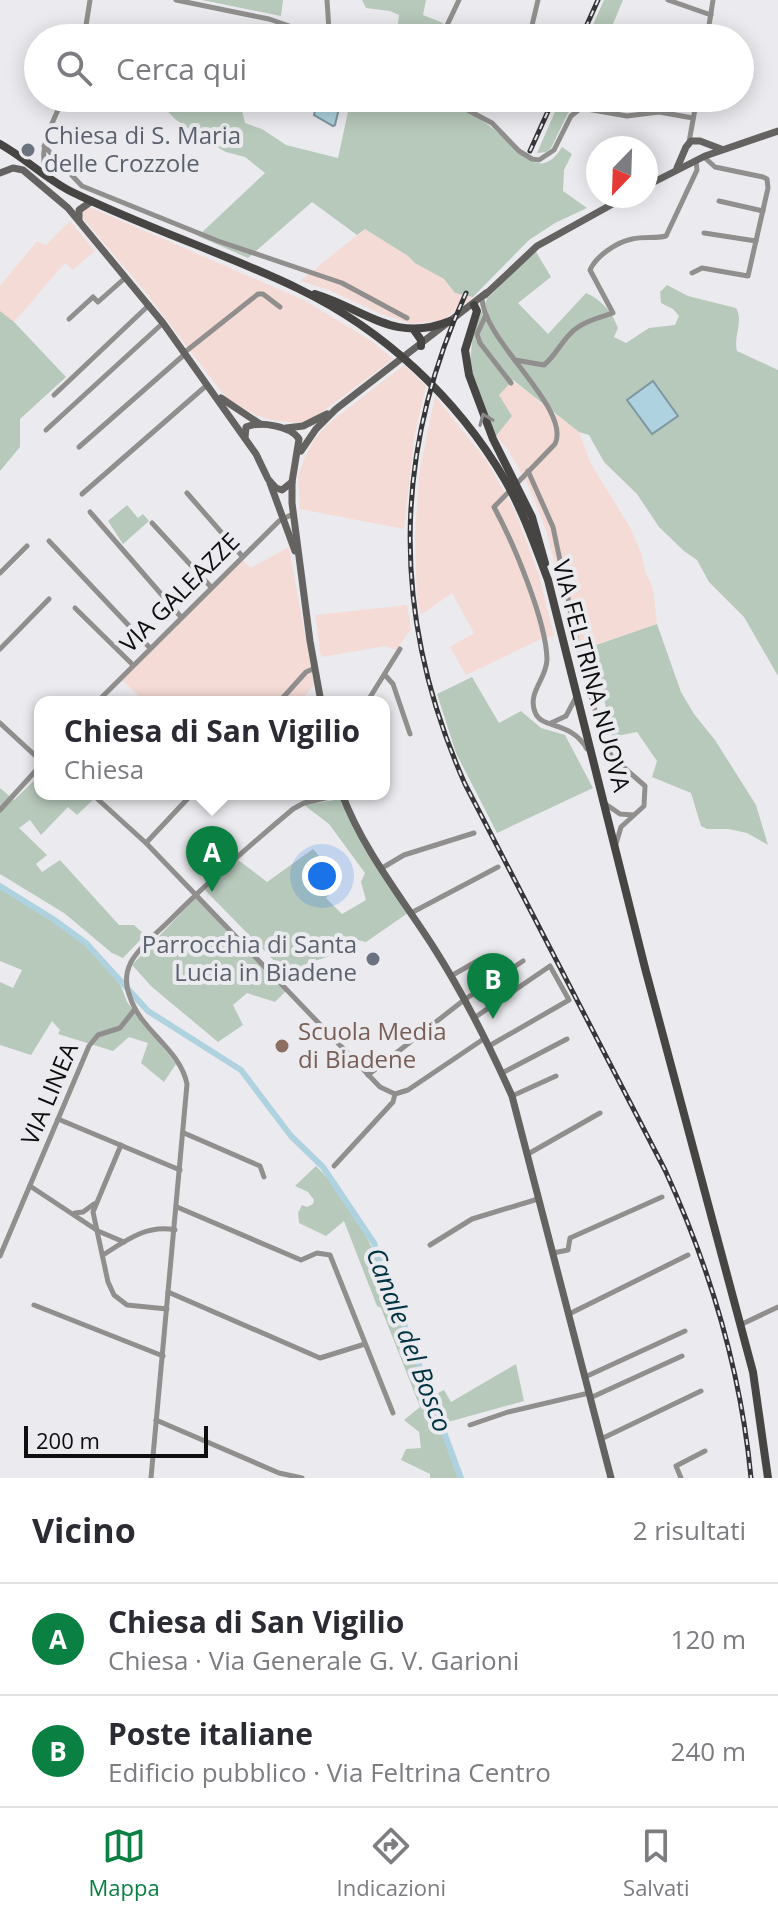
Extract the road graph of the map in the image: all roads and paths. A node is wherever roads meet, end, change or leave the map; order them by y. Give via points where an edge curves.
1 (90, 0) edge
2 (176, 0) edge
3 (327, 0) edge
4 (459, 0) edge
5 (538, 0) edge
6 (668, 0) edge
7 (713, 0) edge
8 (711, 15) junction
9 (86, 24) edge
10 (284, 24) edge
11 (329, 24) edge
12 (448, 24) edge
13 (532, 24) edge
14 (709, 24) edge
15 (57, 112) edge
16 (471, 112) edge
17 (576, 112) edge
18 (604, 112) edge
19 (659, 112) edge
20 (659, 112) edge
21 (695, 112) edge
22 (693, 121) junction
23 (778, 131) edge
24 (689, 143) junction
25 (702, 143) junction
26 (44, 146) junction
27 (3, 147) edge
28 (722, 150) junction
29 (685, 151) junction
30 (700, 159) junction
31 (676, 170) junction
32 (0, 173) edge
33 (658, 180) edge
34 (55, 183) junction
35 (93, 201) junction
36 (719, 201) dead end
37 (605, 208) edge
38 (763, 211) junction
39 (80, 222) junction
40 (704, 233) dead end
41 (756, 241) junction
42 (692, 273) dead end
43 (126, 277) junction
44 (298, 289) junction
45 (478, 303) junction
46 (149, 305) junction
47 (280, 307) dead end
48 (486, 315) junction
49 (407, 318) dead end
50 (69, 319) dead end
51 (451, 320) junction
52 (163, 323) junction
53 (408, 330) junction
54 (421, 346) junction
55 (185, 352) junction
56 (514, 359) junction
57 (511, 383) dead end
58 (209, 386) junction
59 (54, 395) dead end
60 (336, 409) junction
61 (264, 425) junction
62 (281, 428) junction
63 (46, 430) dead end
64 (245, 438) junction
65 (79, 447) dead end
66 (296, 460) junction
67 (528, 471) junction
68 (508, 478) junction
69 (268, 479) junction
70 (292, 482) junction
71 (187, 493) dead end
72 (82, 494) dead end
73 (90, 512) dead end
74 (293, 514) junction
75 (284, 518) junction
76 (152, 523) dead end
77 (49, 541) dead end
78 (27, 546) dead end
79 (242, 556) junction
80 (300, 568) junction
81 (0, 573) edge
82 (211, 587) junction
83 (49, 599) dead end
84 (75, 608) dead end
85 (181, 617) junction
86 (150, 648) junction
87 (0, 649) edge
88 (400, 649) dead end
89 (133, 665) junction
90 (315, 668) junction
91 (385, 675) junction
92 (576, 694) junction
93 (103, 696) edge
94 (284, 696) edge
95 (320, 696) edge
96 (371, 696) edge
97 (0, 723) edge
98 (550, 724) junction
99 (410, 734) dead end
100 (34, 754) edge
101 (595, 770) junction
102 (34, 773) edge
103 (99, 800) edge
104 (186, 800) edge
105 (310, 800) edge
106 (345, 800) edge
107 (603, 801) junction
108 (0, 810) edge
109 (634, 815) junction
110 (474, 833) dead end
111 (146, 843) junction
112 (615, 849) junction
113 (498, 867) dead end
114 (382, 868) junction
115 (195, 894) junction
116 (411, 913) junction
117 (523, 961) dead end
118 (451, 977) junction
119 (492, 981) junction
120 (464, 1000) junction
121 (135, 1009) junction
122 (474, 1018) junction
123 (567, 1039) dead end
124 (487, 1042) junction
125 (502, 1073) junction
126 (368, 1075) junction
127 (556, 1076) dead end
128 (395, 1094) junction
129 (512, 1096) junction
130 (600, 1113) dead end
131 (58, 1119) junction
132 (184, 1133) junction
133 (121, 1145) junction
134 (528, 1154) junction
135 (334, 1166) dead end
136 (180, 1170) junction
137 (264, 1177) dead end
138 (30, 1186) junction
139 (662, 1197) dead end
140 (539, 1198) junction
141 (95, 1204) junction
142 (177, 1207) junction
143 (74, 1213) junction
144 (175, 1230) junction
145 (98, 1231) junction
146 (124, 1242) junction
147 (430, 1245) dead end
148 (553, 1253) junction
149 (0, 1255) edge
150 (103, 1255) junction
151 (688, 1255) dead end
152 (168, 1292) junction
153 (34, 1305) dead end
154 (778, 1307) edge
155 (167, 1309) junction
156 (569, 1314) junction
157 (740, 1325) junction
158 (685, 1331) dead end
159 (365, 1344) junction
160 (163, 1356) junction
161 (682, 1356) dead end
162 (585, 1377) junction
163 (701, 1391) dead end
164 (590, 1395) junction
165 (393, 1413) dead end
166 (156, 1420) junction
167 (470, 1425) dead end
168 (601, 1439) junction
169 (705, 1451) dead end
170 (151, 1478) edge
171 (302, 1478) edge
172 (611, 1478) edge
173 (681, 1478) edge
174 (768, 1478) edge

1 - 9 street
2 - 10 street
3 - 11 street
4 - 12 street
5 - 13 street
6 - 8 street
7 - 8 street
8 - 14 street
15 - 26 street
16 - 17 street via 492,123 519,151 539,160 554,150
18 - 19 street
20 - 22 street
21 - 22 street
22 - 24 street
22 - 25 street
23 - 28 main road
24 - 25 main road
24 - 29 main road
25 - 28 main road
25 - 30 main road
26 - 34 street via 43,165
26 - 49 street via 85,187 218,241 342,283
27 - 34 main road
28 - 30 main road
29 - 30 main road via 688,158
29 - 31 main road
30 - 31 main road
30 - 38 street via 767,179
30 - 56 street via 666,236 629,239 594,260 590,270 613,313 571,333 544,365
31 - 33 main road
32 - 39 main road via 23,170
34 - 35 main road
35 - 39 main road via 79,210
35 - 44 main road
36 - 38 street
37 - 45 main road via 537,246
38 - 41 street
39 - 43 main road
40 - 41 street
41 - 42 street via 748,276 702,268
43 - 46 main road
43 - 50 street
44 - 53 main road via 391,328
44 - 68 main road via 361,324 444,396
45 - 48 street
45 - 51 main road
68 -> 45 main road via 469,375 465,350
46 - 52 main road
46 - 59 street
47 - 55 street via 258,294
48 - 56 street
48 - 57 street via 477,334 480,343
51 - 53 main road
51 - 54 main road
52 - 55 main road
52 - 63 street
53 - 54 main road
54 - 60 main road
55 - 58 main road
55 - 65 street
56 - 67 street via 558,433 555,444
58 - 61 main road via 230,406
58 - 64 main road
58 - 72 street
60 - 62 main road via 303,426
60 - 66 main road
61 - 62 main road
61 - 64 main road via 247,426
62 - 66 main road via 298,436
64 - 69 main road
66 - 70 main road
67 - 98 street via 494,507 543,634 547,663 532,701 536,715
67 - 109 street via 553,527 603,739 612,757 645,786 646,801
68 - 92 main road, VIA FELTRINA NUOVA via 548,580
69 - 70 main road via 282,490
69 - 75 main road
70 - 74 main road
71 - 79 street
73 - 85 street
74 - 75 street, VIA GALEAZZE
74 - 80 main road
75 - 79 street, VIA GALEAZZE
75 - 80 main road
76 - 82 street
77 - 86 street
78 - 81 street
79 - 82 street, VIA GALEAZZE
80 - 90 main road
82 - 85 street, VIA GALEAZZE
83 - 87 street
84 - 89 street
85 - 86 street, VIA GALEAZZE
86 - 89 street, VIA GALEAZZE
88 - 91 street
89 - 93 street, VIA GALEAZZE
90 - 94 street
90 - 95 main road
91 - 96 street
91 - 99 street
92 - 98 street via 571,711
92 - 101 main road, VIA FELTRINA NUOVA
97 - 100 street
98 - 101 street via 575,733
101 - 107 main road, VIA FELTRINA NUOVA
102 - 108 street
103 - 111 street
104 - 111 street
105 - 115 street
106 - 114 main road
107 - 109 street via 620,814
107 - 112 main road, VIA FELTRINA NUOVA
109 - 112 street via 621,827
110 - 114 street via 404,855
111 - 115 street
112 - 157 main road, VIA FELTRINA NUOVA
113 - 116 street
114 - 116 main road
115 - 121 street via 127,971
115 - 126 street
116 - 118 main road
117 - 119 street
118 - 119 street via 479,960
118 - 120 main road
119 - 120 street
120 - 122 main road
120 - 126 street
121 - 131 street, VIA LINEA via 120,1028 93,1039
121 - 132 street via 186,1076
122 - 124 main road
122 - 124 street via 550,966 569,1000
123 - 125 street
124 - 125 main road
124 - 128 street
125 - 129 main road
126 - 128 street
127 - 129 street
128 - 135 street
129 - 134 main road
130 - 134 street
131 - 133 street
131 - 138 street, VIA LINEA
132 - 136 street
132 - 137 street via 260,1166
133 - 136 street
133 - 141 street
134 - 140 main road
136 - 142 street
138 - 143 street
138 - 149 street, VIA LINEA
139 - 148 street via 570,1238 568,1250
140 - 147 street via 479,1216
140 - 148 main road
141 - 143 street
141 - 145 street
142 - 144 street
142 - 159 street via 301,1260 317,1253 330,1255
143 - 145 street
144 - 146 street via 151,1229
144 - 152 street
145 - 146 street
145 - 150 street
146 - 150 street
148 - 156 main road
150 - 155 street via 110,1288 120,1301
151 - 156 street
152 - 155 street
152 - 159 street via 320,1358
153 - 160 street
154 - 157 street
155 - 160 street
156 - 162 main road
157 - 174 main road, VIA FELTRINA NUOVA via 753,1372
158 - 162 street
159 - 165 street
160 - 166 street
161 - 164 street
162 - 164 main road
163 - 168 street
164 - 167 street
164 - 168 main road
166 - 170 street
166 - 171 street
168 - 172 main road
169 - 173 street via 676,1466

